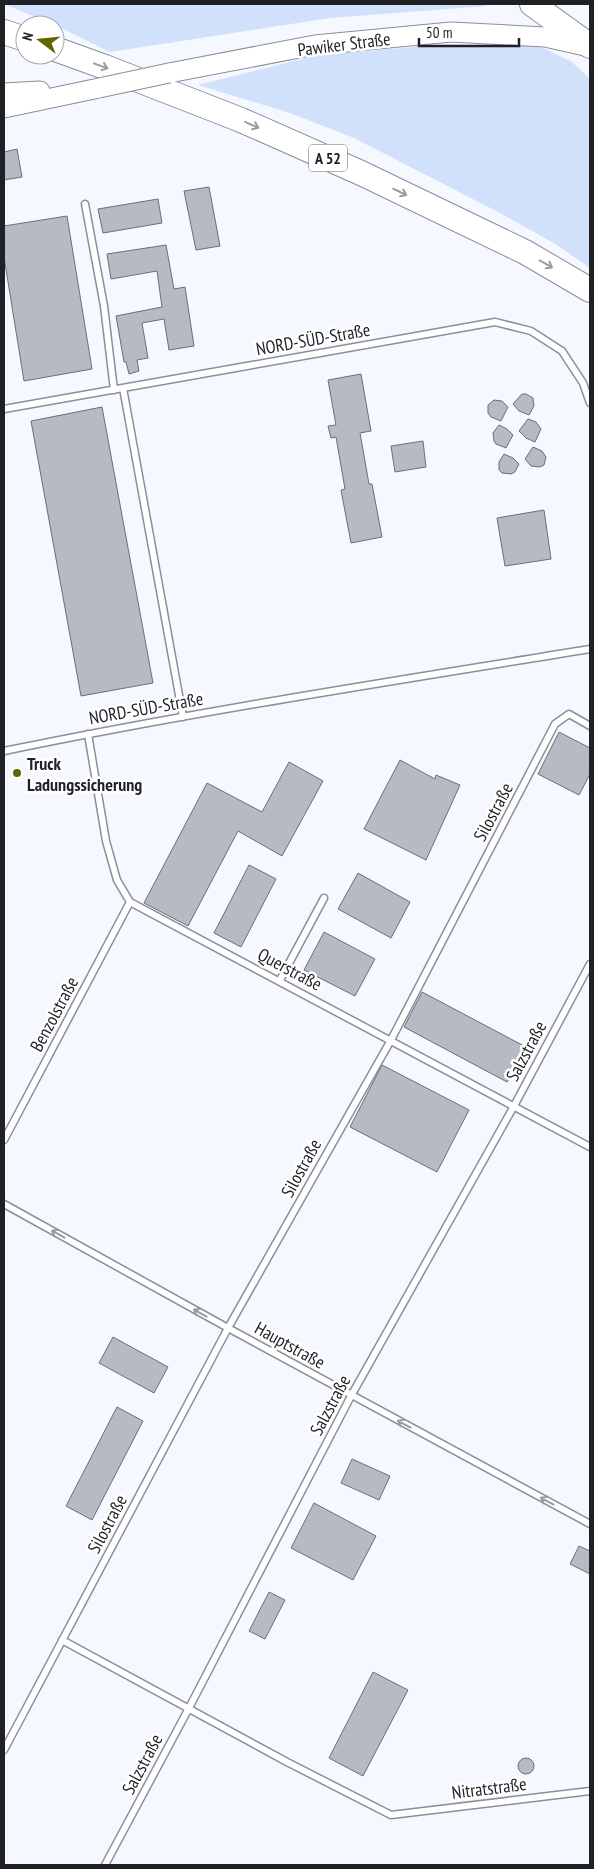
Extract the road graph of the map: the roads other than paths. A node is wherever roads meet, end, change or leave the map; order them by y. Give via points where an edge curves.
1 (532, 4) edge
2 (590, 46) edge
3 (65, 53) edge
4 (99, 88) junction
5 (4, 93) edge
6 (4, 108) edge
7 (85, 204) dead end
8 (590, 290) edge
9 (123, 388) junction
10 (114, 390) junction
11 (590, 403) edge
12 (4, 409) edge
13 (590, 649) edge
14 (183, 717) junction
15 (590, 726) edge
16 (88, 734) junction
17 (4, 751) edge
18 (324, 898) dead end
19 (130, 902) junction
20 (590, 964) edge
21 (280, 980) junction
22 (391, 1040) junction
23 (514, 1106) junction
24 (4, 1140) edge
25 (590, 1147) edge
26 (4, 1204) edge
27 (228, 1328) junction
28 (351, 1396) junction
29 (590, 1524) edge
30 (62, 1640) junction
31 (189, 1708) junction
32 (4, 1750) edge
33 (590, 1791) edge
34 (105, 1865) edge

1 - 2 highway
2 - 4 street, Pawiker Straße, bridge via 545,37 451,32 315,46
3 -> 8 highway, A 52 via 241,120 353,169 525,252
4 - 5 street, Pawiker Straße
4 - 6 street, Pawiker Straße
7 - 10 lane via 104,306
9 - 10 lane, NORD-SÜD-Straße
9 - 11 lane, NORD-SÜD-Straße via 496,322 531,331 562,351 583,383
9 - 14 lane
10 - 12 lane, NORD-SÜD-Straße
13 - 14 lane, NORD-SÜD-Straße
14 - 16 lane, NORD-SÜD-Straße
15 - 22 lane, Silostraße via 569,714 555,724
16 - 17 lane, NORD-SÜD-Straße
16 - 19 lane via 106,841 117,880
18 - 21 lane
19 - 21 lane, Querstraße
19 - 24 lane, Benzolstraße
20 - 23 lane, Salzstraße
21 - 22 lane, Querstraße
22 - 23 lane, Querstraße
22 - 27 lane, Silostraße
23 - 25 lane, Querstraße
23 - 28 lane, Salzstraße
27 -> 26 lane, Hauptstraße
27 - 28 lane, Hauptstraße
27 - 30 lane, Silostraße
29 -> 28 lane, Hauptstraße
28 - 31 lane, Salzstraße
30 - 31 lane
30 - 32 lane, Silostraße
31 - 33 lane, Nitratstraße via 391,1815
31 - 34 lane, Salzstraße

